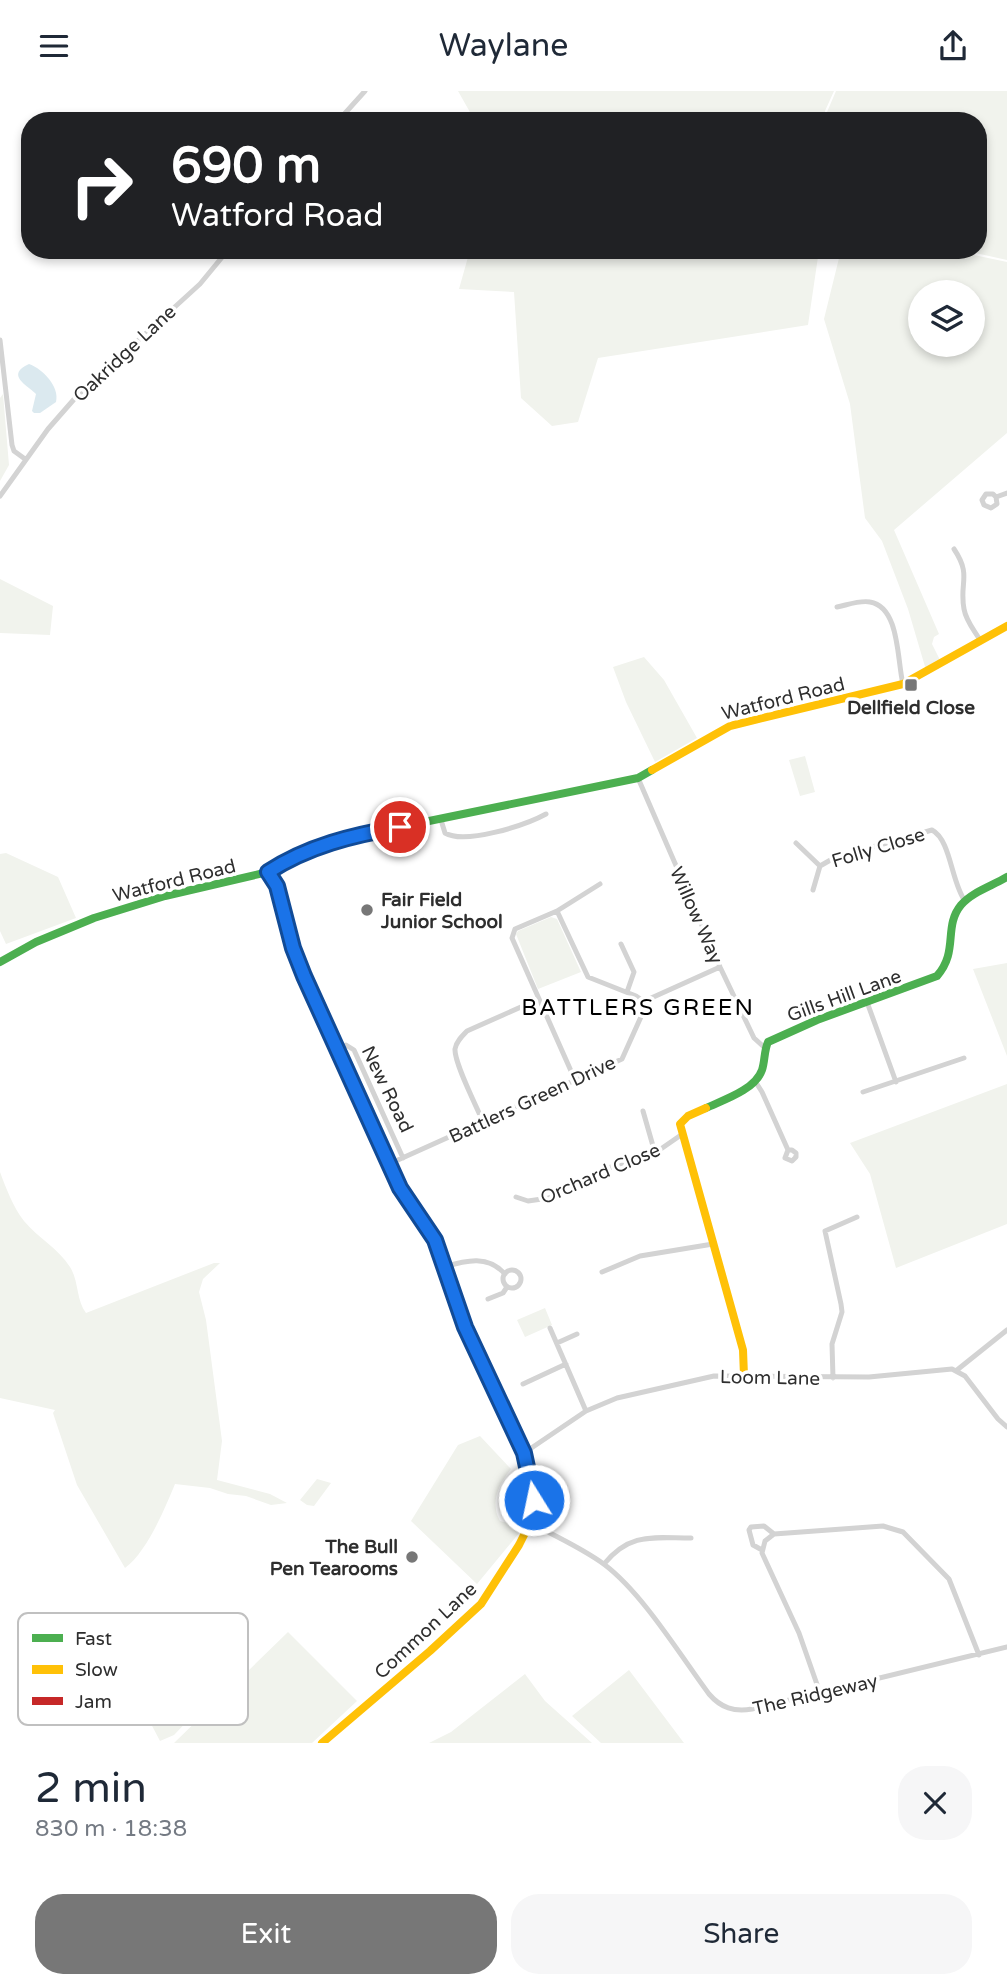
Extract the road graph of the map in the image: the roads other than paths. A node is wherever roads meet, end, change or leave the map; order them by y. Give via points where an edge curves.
1 (365, 91) edge
2 (346, 112) edge
3 (221, 259) edge
4 (0, 340) edge
5 (25, 459) junction
6 (1007, 492) edge
7 (0, 496) edge
8 (996, 497) dead end
9 (954, 549) dead end
10 (837, 607) dead end
11 (1007, 627) edge
12 (980, 640) junction
13 (903, 684) junction
14 (638, 778) junction
15 (546, 814) dead end
16 (441, 820) junction
17 (796, 843) dead end
18 (820, 866) junction
19 (268, 872) junction
20 (1007, 877) edge
21 (600, 884) dead end
22 (813, 890) dead end
23 (965, 901) junction
24 (557, 911) junction
25 (621, 944) dead end
26 (0, 962) edge
27 (720, 967) junction
28 (627, 992) junction
29 (539, 999) junction
30 (867, 1002) junction
31 (646, 1003) junction
32 (765, 1048) junction
33 (338, 1049) junction
34 (964, 1058) dead end
35 (575, 1080) junction
36 (755, 1081) junction
37 (896, 1082) junction
38 (863, 1091) dead end
39 (643, 1111) dead end
40 (483, 1122) junction
41 (681, 1135) junction
42 (788, 1150) dead end
43 (655, 1153) junction
44 (403, 1158) junction
45 (389, 1164) junction
46 (516, 1197) dead end
47 (857, 1217) dead end
48 (713, 1244) junction
49 (444, 1267) junction
50 (602, 1272) dead end
51 (505, 1274) junction
52 (507, 1287) junction
53 (488, 1299) dead end
54 (550, 1328) dead end
55 (1007, 1329) edge
56 (577, 1334) dead end
57 (557, 1343) junction
58 (566, 1364) junction
59 (957, 1370) junction
60 (744, 1376) junction
61 (833, 1378) junction
62 (523, 1384) dead end
63 (586, 1411) junction
64 (1007, 1427) edge
65 (524, 1453) junction
66 (530, 1523) junction
67 (774, 1534) junction
68 (691, 1538) dead end
69 (762, 1550) junction
70 (604, 1564) junction
71 (1007, 1647) edge
72 (979, 1655) junction
73 (820, 1692) junction
74 (322, 1743) edge

1 - 2 street
3 - 5 street, Oakridge Lane via 200,284 76,397
4 - 5 street via 12,445
5 - 7 street, Oakridge Lane
6 - 8 street
9 - 12 street via 965,570 965,613
10 - 13 street via 866,601 884,609 898,644
11 - 12 street, Watford Road
12 - 13 street, Watford Road
13 - 14 street, Watford Road via 730,726
14 - 16 street, Watford Road
14 - 27 street, Willow Way
15 - 16 street via 490,833 452,837 444,833
16 - 19 street, Watford Road via 356,835 318,847
17 - 18 street, Folly Close
18 - 22 street, Folly Close
18 - 23 street, Folly Close via 834,857 926,830 936,832 943,839 956,887
19 - 26 street, Watford Road via 94,918
19 - 33 street, New Road via 277,886 304,976
20 - 23 street
21 - 24 street
23 - 30 street, Gills Hill Lane via 952,922 951,956 943,971
24 - 28 street via 588,977
24 - 29 street via 515,929 512,935
25 - 28 street via 634,972
27 - 31 street
27 - 32 street, Willow Way via 754,1038
28 - 31 street
29 - 35 street
29 - 40 street via 467,1031 458,1041 456,1060
30 - 32 street, Gills Hill Lane via 776,1037
30 - 37 street
31 - 35 street, Battlers Green Drive via 622,1059
32 - 36 street via 762,1070
33 - 44 street, New Road via 346,1045 355,1050
33 - 45 street, New Road
34 - 37 street
35 - 40 street, Battlers Green Drive
36 - 41 street via 688,1116 680,1124
36 - 42 street
37 - 38 street
39 - 43 street
40 - 44 street, Battlers Green Drive
41 - 43 street, Orchard Close
41 - 48 street
43 - 46 street, Orchard Close via 602,1170 549,1198 528,1202
44 - 45 street, Battlers Green Drive
45 - 49 street, New Road via 405,1198 429,1231
47 - 61 street via 825,1231 842,1312 832,1344
48 - 50 street via 640,1256
48 - 60 street via 743,1350
49 - 51 street via 489,1261
49 - 65 street, New Road via 465,1327
51 - 52 street
51 - 52 street via 515,1271 520,1277 516,1287
52 - 53 street
54 - 57 street
55 - 59 street
56 - 57 street
57 - 58 street
58 - 62 street
58 - 63 street
59 - 61 street, Loom Lane
59 - 64 street
60 - 61 street, Loom Lane
60 - 63 street, Loom Lane via 714,1376 617,1398
63 - 65 street, Loom Lane
65 - 66 street, New Road via 534,1500
66 - 70 street, The Ridgeway
66 - 74 street, Common Lane via 481,1604
67 - 69 street
67 - 69 street via 764,1526 749,1530 753,1545
67 - 72 street via 883,1526 899,1530 952,1583
68 - 70 street via 635,1539 618,1548
69 - 73 street
70 - 73 street, The Ridgeway via 636,1596 720,1705 744,1711
71 - 72 street, The Ridgeway
72 - 73 street, The Ridgeway

